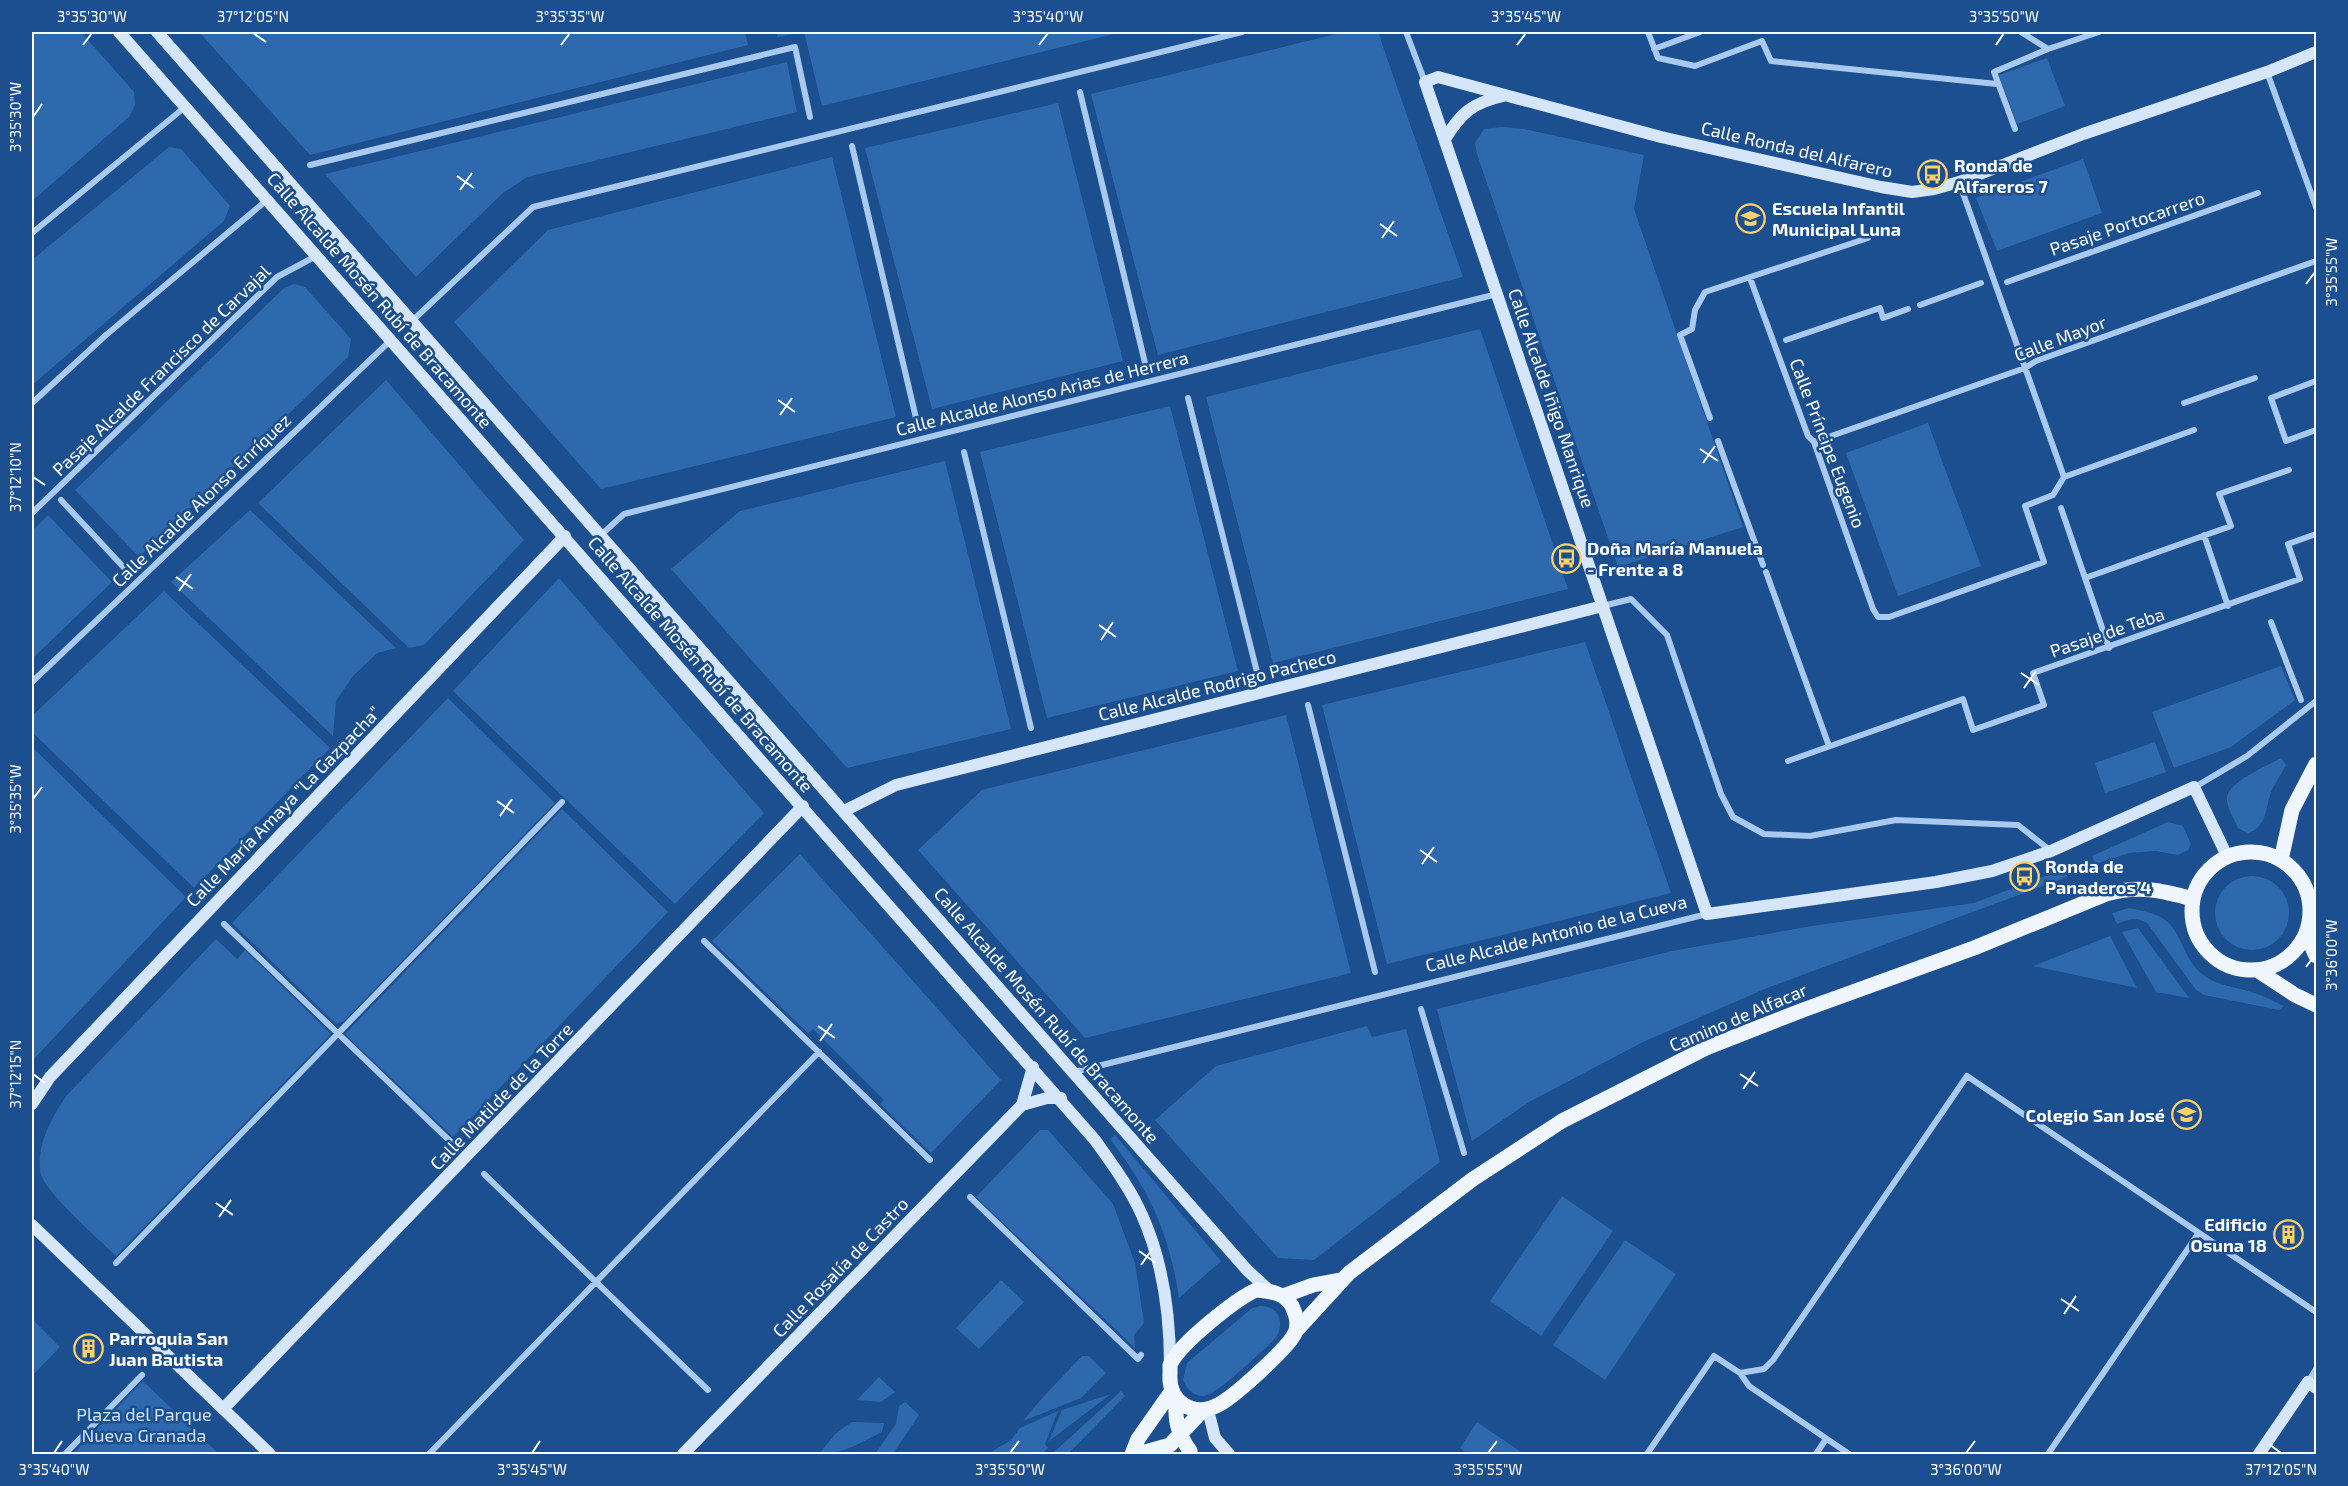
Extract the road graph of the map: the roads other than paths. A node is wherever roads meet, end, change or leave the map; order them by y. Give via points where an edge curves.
1 (119, 32) edge
2 (157, 32) edge
3 (1242, 32) edge
4 (1406, 32) edge
5 (1648, 32) edge
6 (1700, 32) edge
7 (2020, 32) edge
8 (2100, 32) edge
9 (1654, 49) junction
10 (2048, 49) junction
11 (2316, 52) edge
12 (2267, 72) junction
13 (1425, 82) junction
14 (1997, 84) junction
15 (1080, 92) dead end
16 (1503, 96) junction
17 (185, 106) junction
18 (810, 117) dead end
19 (2015, 129) dead end
20 (1444, 139) junction
21 (852, 146) dead end
22 (310, 165) dead end
23 (1959, 182) junction
24 (2258, 193) dead end
25 (267, 200) junction
26 (2316, 207) edge
27 (32, 233) edge
28 (1868, 238) dead end
29 (316, 256) junction
30 (2316, 261) edge
31 (1750, 278) junction
32 (2007, 282) dead end
33 (1981, 283) dead end
34 (1497, 294) junction
35 (1920, 305) dead end
36 (1908, 309) dead end
37 (411, 322) junction
38 (391, 340) junction
39 (1786, 340) dead end
40 (1145, 363) dead end
41 (2025, 368) junction
42 (2255, 378) dead end
43 (2316, 381) edge
44 (1188, 398) dead end
45 (32, 403) edge
46 (2184, 403) dead end
47 (916, 418) dead end
48 (1710, 418) dead end
49 (2194, 430) dead end
50 (2316, 430) edge
51 (1718, 441) dead end
52 (1814, 442) junction
53 (964, 452) dead end
54 (2289, 470) dead end
55 (2064, 477) junction
56 (61, 500) dead end
57 (2061, 508) dead end
58 (32, 513) edge
59 (2316, 534) edge
60 (601, 535) junction
61 (2204, 535) junction
62 (565, 536) junction
63 (128, 572) dead end
64 (2085, 578) junction
65 (1603, 606) junction
66 (2228, 606) junction
67 (2271, 622) dead end
68 (2109, 648) junction
69 (1257, 672) dead end
70 (32, 682) edge
71 (2301, 700) dead end
72 (2316, 701) edge
73 (1308, 705) dead end
74 (1031, 728) dead end
75 (1829, 746) junction
76 (1788, 761) dead end
77 (2316, 764) edge
78 (2194, 787) junction
79 (562, 802) dead end
80 (803, 806) junction
81 (844, 811) junction
82 (2051, 851) junction
83 (2228, 856) junction
84 (2281, 860) junction
85 (2193, 899) junction
86 (1707, 914) junction
87 (224, 924) dead end
88 (2306, 934) junction
89 (704, 942) dead end
90 (2316, 956) edge
91 (2257, 970) junction
92 (1375, 972) dead end
93 (2316, 1005) edge
94 (1421, 1009) dead end
95 (338, 1034) junction
96 (819, 1052) junction
97 (1033, 1067) junction
98 (1074, 1072) junction
99 (1061, 1098) junction
100 (32, 1104) edge
101 (1022, 1105) junction
102 (452, 1143) dead end
103 (1464, 1154) dead end
104 (930, 1160) dead end
105 (484, 1174) dead end
106 (970, 1197) dead end
107 (32, 1224) edge
108 (2198, 1234) junction
109 (116, 1263) dead end
110 (1340, 1280) junction
111 (596, 1282) junction
112 (1276, 1293) junction
113 (2316, 1312) edge
114 (1296, 1331) junction
115 (1141, 1355) dead end
116 (1170, 1365) junction
117 (2316, 1369) edge
118 (1740, 1373) junction
119 (142, 1375) dead end
120 (2312, 1385) edge
121 (708, 1390) dead end
122 (1174, 1395) junction
123 (224, 1409) junction
124 (1205, 1411) junction
125 (1826, 1439) junction
126 (1175, 1441) junction
127 (1192, 1453) edge
128 (65, 1455) edge
129 (270, 1455) edge
130 (429, 1455) edge
131 (683, 1455) edge
132 (1132, 1455) edge
133 (1138, 1455) edge
134 (1229, 1455) edge
135 (1647, 1455) edge
136 (1816, 1455) edge
137 (1849, 1455) edge
138 (2048, 1455) edge
139 (2259, 1455) edge

1 - 17 street, Calle Alcalde Mosén Rubí de Bracamonte
2 - 37 street, Calle Alcalde Mosén Rubí de Bracamonte
3 - 37 street via 534,207
4 - 13 street, Calle Alcalde Iñigo Manrique
5 - 9 street
6 - 9 street
7 - 10 street
8 - 10 street
9 - 14 street via 1658,58 1695,66 1762,41 1771,61
10 - 14 street via 1994,72
11 - 12 street, Calle Ronda del Alfarero
12 - 23 street, Calle Ronda del Alfarero via 2083,134
12 - 26 street
13 - 16 street, Calle Ronda del Alfarero via 1438,77
13 - 20 street, Calle Alcalde Iñigo Manrique
14 - 19 street
15 - 40 street
16 - 20 street via 1483,100 1467,109
16 - 23 street, Calle Ronda del Alfarero via 1881,187 1912,192
17 - 25 street, Calle Alcalde Mosén Rubí de Bracamonte
17 - 27 street
18 - 22 street via 795,47
20 - 34 street, Calle Alcalde Iñigo Manrique
21 - 47 street
23 - 41 street
24 - 32 street, Pasaje Portocarrero
25 - 29 street, Calle Alcalde Mosén Rubí de Bracamonte
25 - 45 street via 106,335
28 - 31 street
29 - 38 street, Calle Alcalde Mosén Rubí de Bracamonte
29 - 58 street, Pasaje Alcalde Francisco de Carvajal via 277,277
30 - 41 street, Calle Mayor
31 - 48 street via 1705,292 1695,310 1692,329 1680,335
31 - 52 street, Calle Príncipe Eugenio via 1808,436
33 - 35 street
34 - 60 street, Calle Alcalde Alonso Arias de Herrera via 624,514
34 - 65 street, Calle Alcalde Iñigo Manrique
36 - 39 street via 1883,318 1880,308
37 - 60 street, Calle Alcalde Mosén Rubí de Bracamonte
38 - 62 street, Calle Alcalde Mosén Rubí de Bracamonte
38 - 70 street, Calle Alcalde Alonso Enríquez
41 - 52 street, Calle Mayor
41 - 55 street
42 - 46 street
43 - 50 street via 2271,398 2286,441
44 - 69 street
49 - 55 street
51 - 75 street
52 - 55 street, Calle Príncipe Eugenio via 1878,617 1889,617 2044,562 2025,506 2054,495
53 - 74 street
54 - 61 street via 2219,494 2231,525
56 - 63 street
57 - 64 street
59 - 66 street, Pasaje de Teba via 2288,544 2300,579
60 - 81 street, Calle Alcalde Mosén Rubí de Bracamonte
61 - 64 street
61 - 66 street
62 - 80 street, Calle Alcalde Mosén Rubí de Bracamonte
62 - 100 street, Calle María Amaya "La Gazpacha" via 50,1077
64 - 68 street
65 - 81 street, Calle Alcalde Rodrigo Pacheco via 896,785
65 - 82 street via 1631,599 1667,635 1721,794 1733,817 1764,834 1810,836 1896,820 2018,825
65 - 86 street, Calle Alcalde Iñigo Manrique
66 - 68 street, Pasaje de Teba
67 - 71 street
68 - 75 street, Pasaje de Teba via 2033,673 2044,705 1973,730 1964,699
72 - 78 street via 2247,756
73 - 92 street
75 - 76 street, Pasaje de Teba
77 - 84 main road via 2292,810
78 - 82 street, Calle Alcalde Antonio de la Cueva
78 - 83 street
79 - 95 street
80 - 97 street, Calle Alcalde Mosén Rubí de Bracamonte
80 - 123 street, Calle Matilde de la Torre
81 - 98 street, Calle Alcalde Mosén Rubí de Bracamonte
82 - 86 street, Calle Alcalde Antonio de la Cueva via 1992,871 1936,882
83 - 84 main road via 2264,853
83 - 85 main road via 2206,872
84 - 88 main road via 2302,881 2308,896
85 - 91 main road via 2194,927 2201,943 2220,961 2237,969
85 - 110 main road, Camino de Alfacar via 2155,889 2127,888 2106,894 1706,1048 1562,1121 1473,1179
86 - 98 street, Calle Alcalde Antonio de la Cueva
87 - 95 street
88 - 90 main road
88 - 91 main road via 2286,959
89 - 96 street
91 - 93 main road
94 - 103 street
95 - 102 street
95 - 109 street
96 - 104 street
96 - 111 street
97 - 99 street, Calle Alcalde Mosén Rubí de Bracamonte
97 - 101 street, Calle Rosalía de Castro
98 - 112 street, Calle Alcalde Mosén Rubí de Bracamonte via 1247,1270
99 - 101 street
99 - 116 street, Calle Alcalde Mosén Rubí de Bracamonte via 1123,1179 1142,1214 1158,1260 1166,1302
101 - 131 street, Calle Rosalía de Castro
105 - 111 street
106 - 115 street via 1138,1359
107 - 123 street
108 - 113 street
108 - 118 street via 1966,1076 1773,1360 1764,1369
108 - 138 street
110 - 112 main road, Camino de Alfacar
110 - 114 main road, Camino de Alfacar
111 - 121 street
111 - 130 street
112 - 114 main road via 1290,1303 1297,1319
112 - 116 main road, Camino de Alfacar via 1256,1290 1242,1296 1187,1342
114 - 124 main road, Camino de Alfacar via 1285,1348 1222,1403
116 - 122 main road via 1169,1385
117 - 120 street
118 - 125 street via 1749,1386
118 - 135 street via 1714,1356
119 - 128 street
120 - 139 street
122 - 124 main road via 1191,1408
122 - 126 main road
122 - 132 main road via 1138,1439
123 - 129 street
124 - 126 main road
124 - 134 street via 1215,1438
125 - 136 street
125 - 137 street
126 - 127 main road
126 - 133 main road

